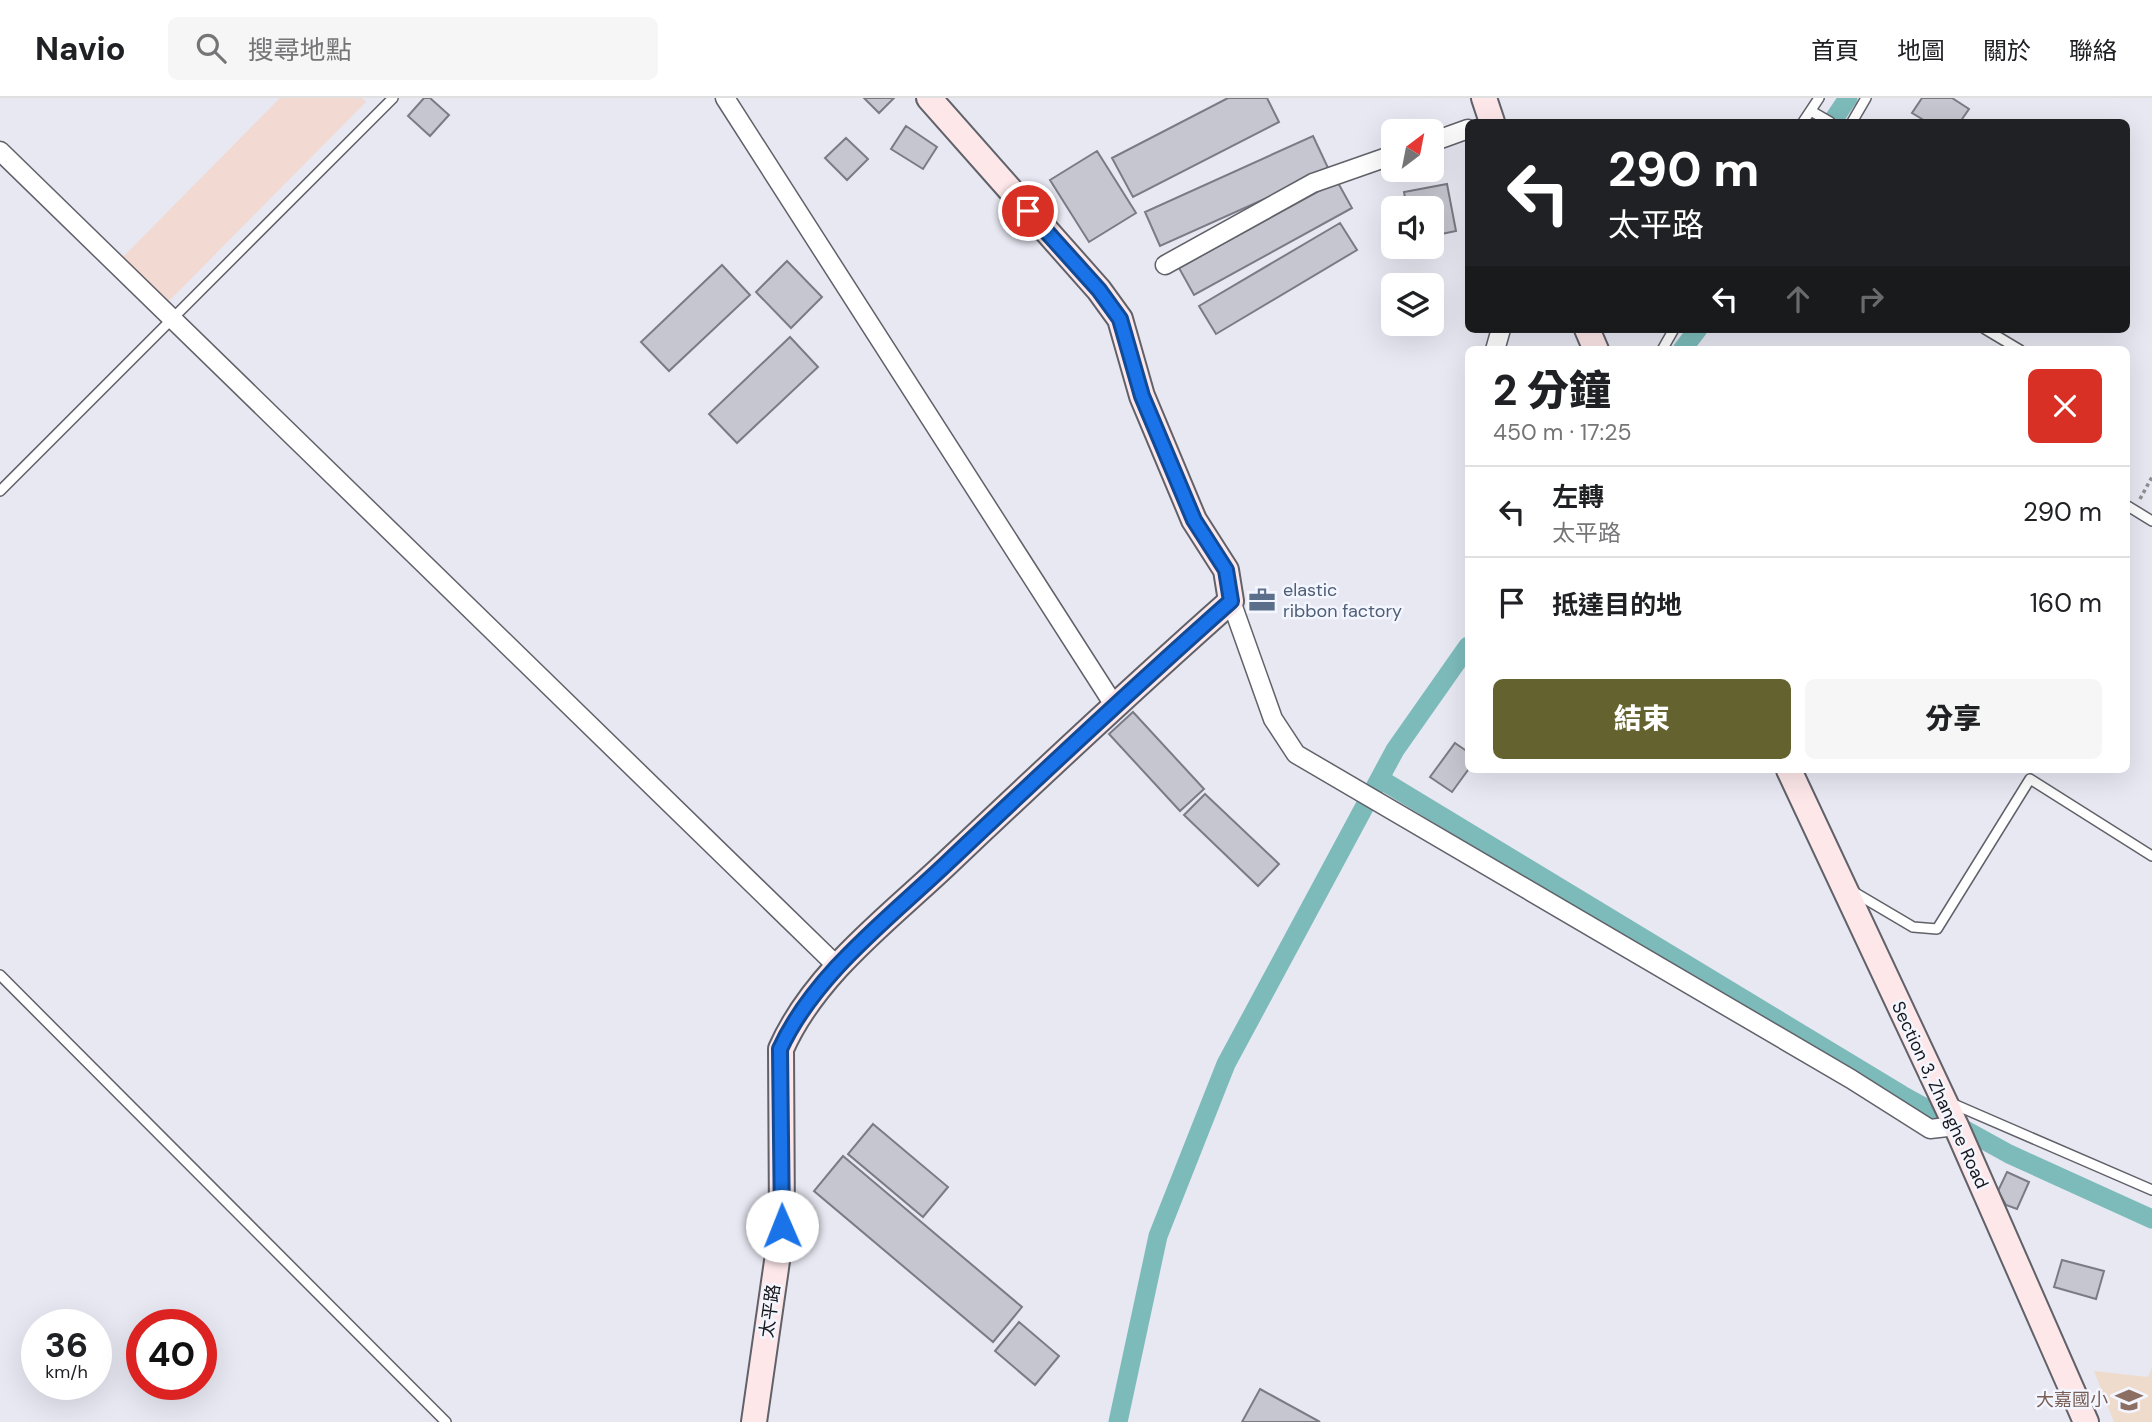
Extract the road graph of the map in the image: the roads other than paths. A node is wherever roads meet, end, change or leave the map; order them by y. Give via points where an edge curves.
1 (393, 98) edge
2 (725, 98) edge
3 (929, 98) edge
4 (1819, 98) edge
5 (1866, 98) edge
6 (1811, 111) junction
7 (1805, 119) edge
8 (1825, 119) edge
9 (1854, 119) edge
10 (1465, 127) edge
11 (1444, 137) edge
12 (0, 151) edge
13 (1381, 159) edge
14 (1165, 265) dead end
15 (172, 320) junction
16 (1992, 333) edge
17 (2013, 346) edge
18 (0, 491) edge
19 (2130, 507) edge
20 (2152, 521) edge
21 (1231, 601) junction
22 (1114, 705) junction
23 (1790, 773) edge
24 (2152, 856) edge
25 (1843, 886) junction
26 (838, 967) junction
27 (0, 975) edge
28 (1942, 1098) junction
29 (1956, 1126) junction
30 (2152, 1190) edge
31 (446, 1422) edge
32 (754, 1422) edge
33 (2086, 1422) edge

1 - 15 lane
2 - 22 street
3 - 21 street via 1120,319 1142,396 1194,520 1226,570
4 - 6 lane
5 - 9 lane
6 - 7 lane
6 - 8 lane
10 - 11 street
12 - 15 street
13 - 14 street via 1313,183
15 - 18 lane
15 - 26 street
16 - 17 lane
19 - 20 lane
21 - 22 street, 太平路
21 - 29 street via 1273,719 1296,754 1930,1129
22 - 26 street, 太平路
23 - 25 street, Section 3, Zhanghe Road
24 - 25 lane via 2030,779 1937,929 1913,927
25 - 28 street, Section 3, Zhanghe Road
26 - 32 street, 太平路 via 780,1049 782,1226
27 - 31 lane
28 - 29 street, Section 3, Zhanghe Road
28 - 30 lane
29 - 33 street, Section 3, Zhanghe Road

